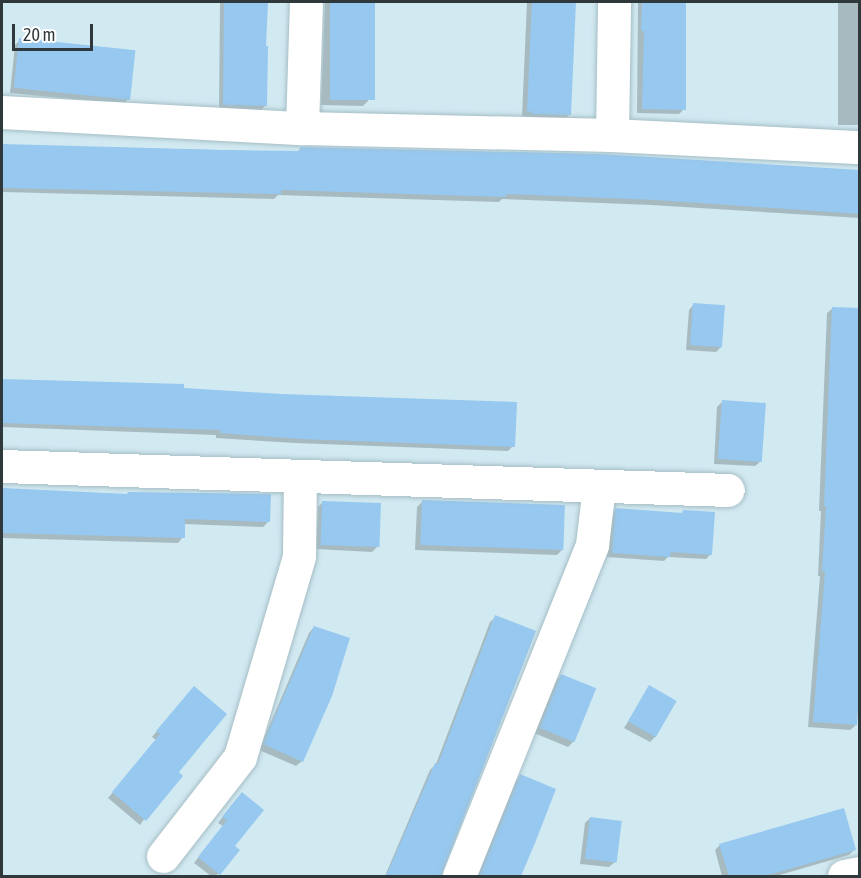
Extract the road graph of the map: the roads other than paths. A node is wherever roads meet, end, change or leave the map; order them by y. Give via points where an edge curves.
1 (306, 2) edge
2 (614, 2) edge
3 (2, 112) edge
4 (302, 128) junction
5 (612, 135) junction
6 (860, 147) edge
7 (2, 466) edge
8 (300, 476) junction
9 (599, 486) junction
10 (728, 490) dead end
11 (163, 856) dead end
12 (860, 873) edge
13 (459, 876) edge
14 (844, 876) edge

1 - 4 street
2 - 5 street
3 - 4 street
4 - 5 street
5 - 6 street
7 - 8 street
8 - 9 street
8 - 11 street via 299,556 240,757
9 - 10 street
9 - 13 street via 592,545
12 - 14 street

